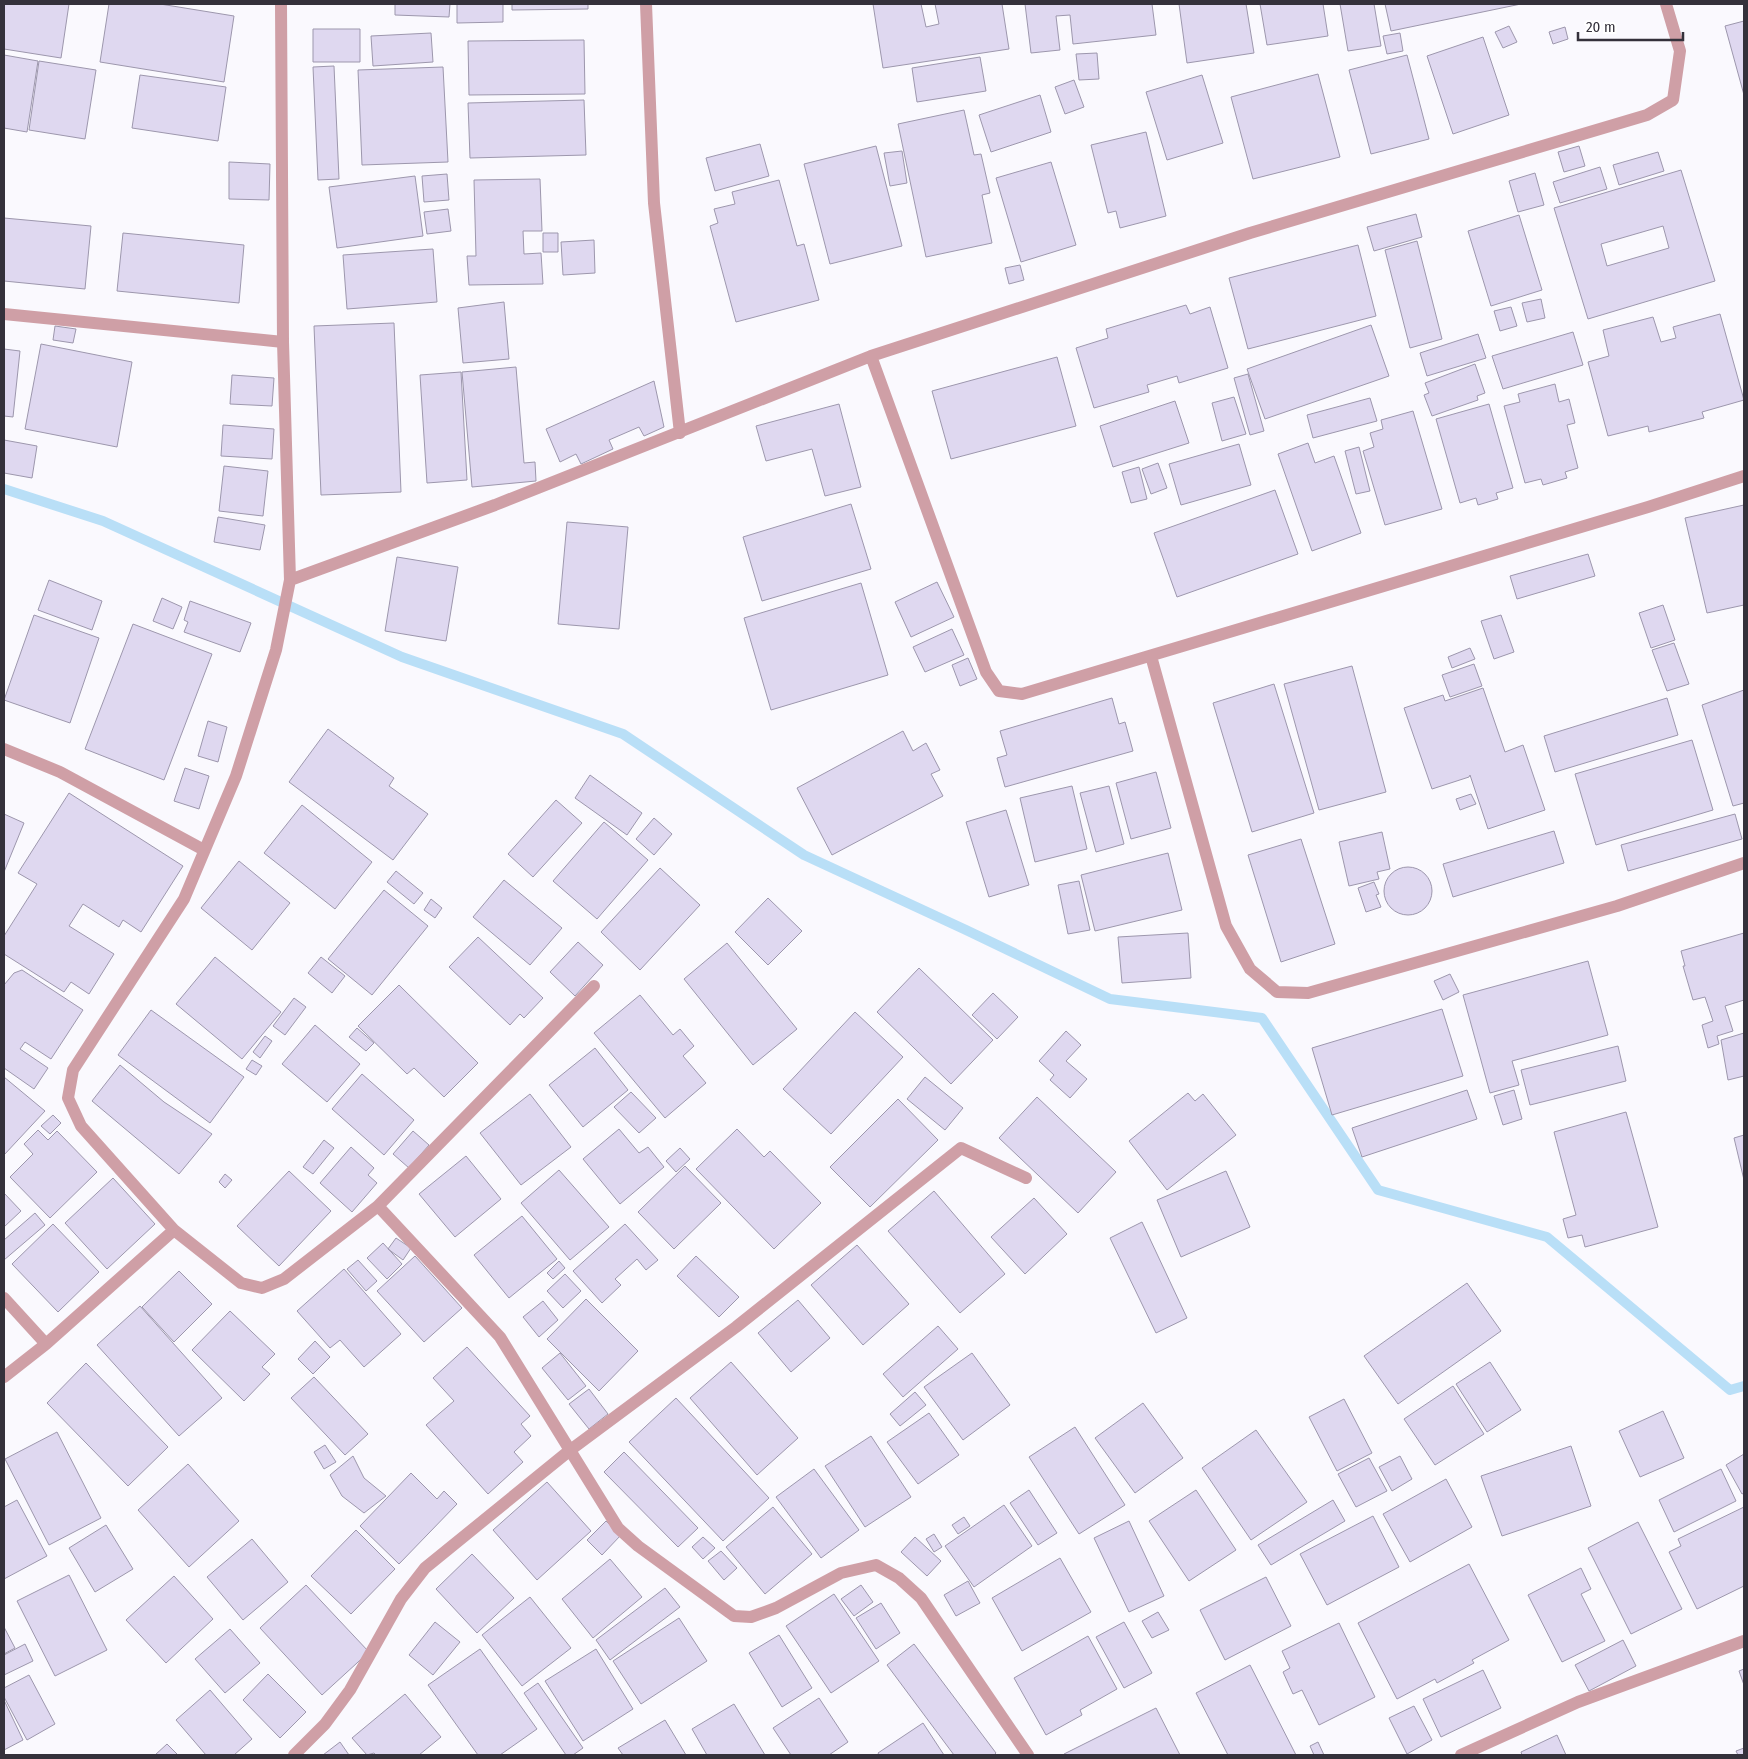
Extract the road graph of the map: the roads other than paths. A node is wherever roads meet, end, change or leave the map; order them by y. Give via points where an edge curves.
1 (281, 4) edge
2 (646, 4) edge
3 (1666, 4) edge
4 (4, 314) edge
5 (284, 342) junction
6 (871, 356) junction
7 (680, 433) junction
8 (1744, 476) edge
9 (290, 580) junction
10 (1151, 656) junction
11 (4, 749) edge
12 (204, 850) junction
13 (1744, 863) edge
14 (594, 986) dead end
15 (1026, 1178) dead end
16 (378, 1206) junction
17 (174, 1230) junction
18 (4, 1298) edge
19 (46, 1344) junction
20 (4, 1378) edge
21 (569, 1450) junction
22 (1744, 1641) edge
23 (294, 1755) edge
24 (1028, 1755) edge
25 (1461, 1755) edge

1 - 5 street
2 - 7 street via 654,204
3 - 6 street via 1680,51 1673,100 1647,115 1250,233
4 - 5 street
5 - 9 street
6 - 7 street
6 - 10 street via 986,672 1000,691 1022,694
7 - 9 street
8 - 10 street
9 - 12 street via 276,650 236,776
10 - 13 street via 1226,926 1250,969 1277,992 1308,993 1617,906
11 - 12 street via 60,772
12 - 17 street via 184,899 73,1070 68,1098 81,1126
14 - 16 street
15 - 21 street via 961,1148 736,1328
16 - 17 street via 284,1279 262,1288 241,1283
16 - 21 street via 500,1337
17 - 19 street
18 - 19 street
19 - 20 street
21 - 23 street via 426,1568 401,1599 350,1690
21 - 24 street via 618,1528 734,1616 751,1617 776,1608 841,1573 876,1565 899,1578 922,1598
22 - 25 street via 1578,1702

